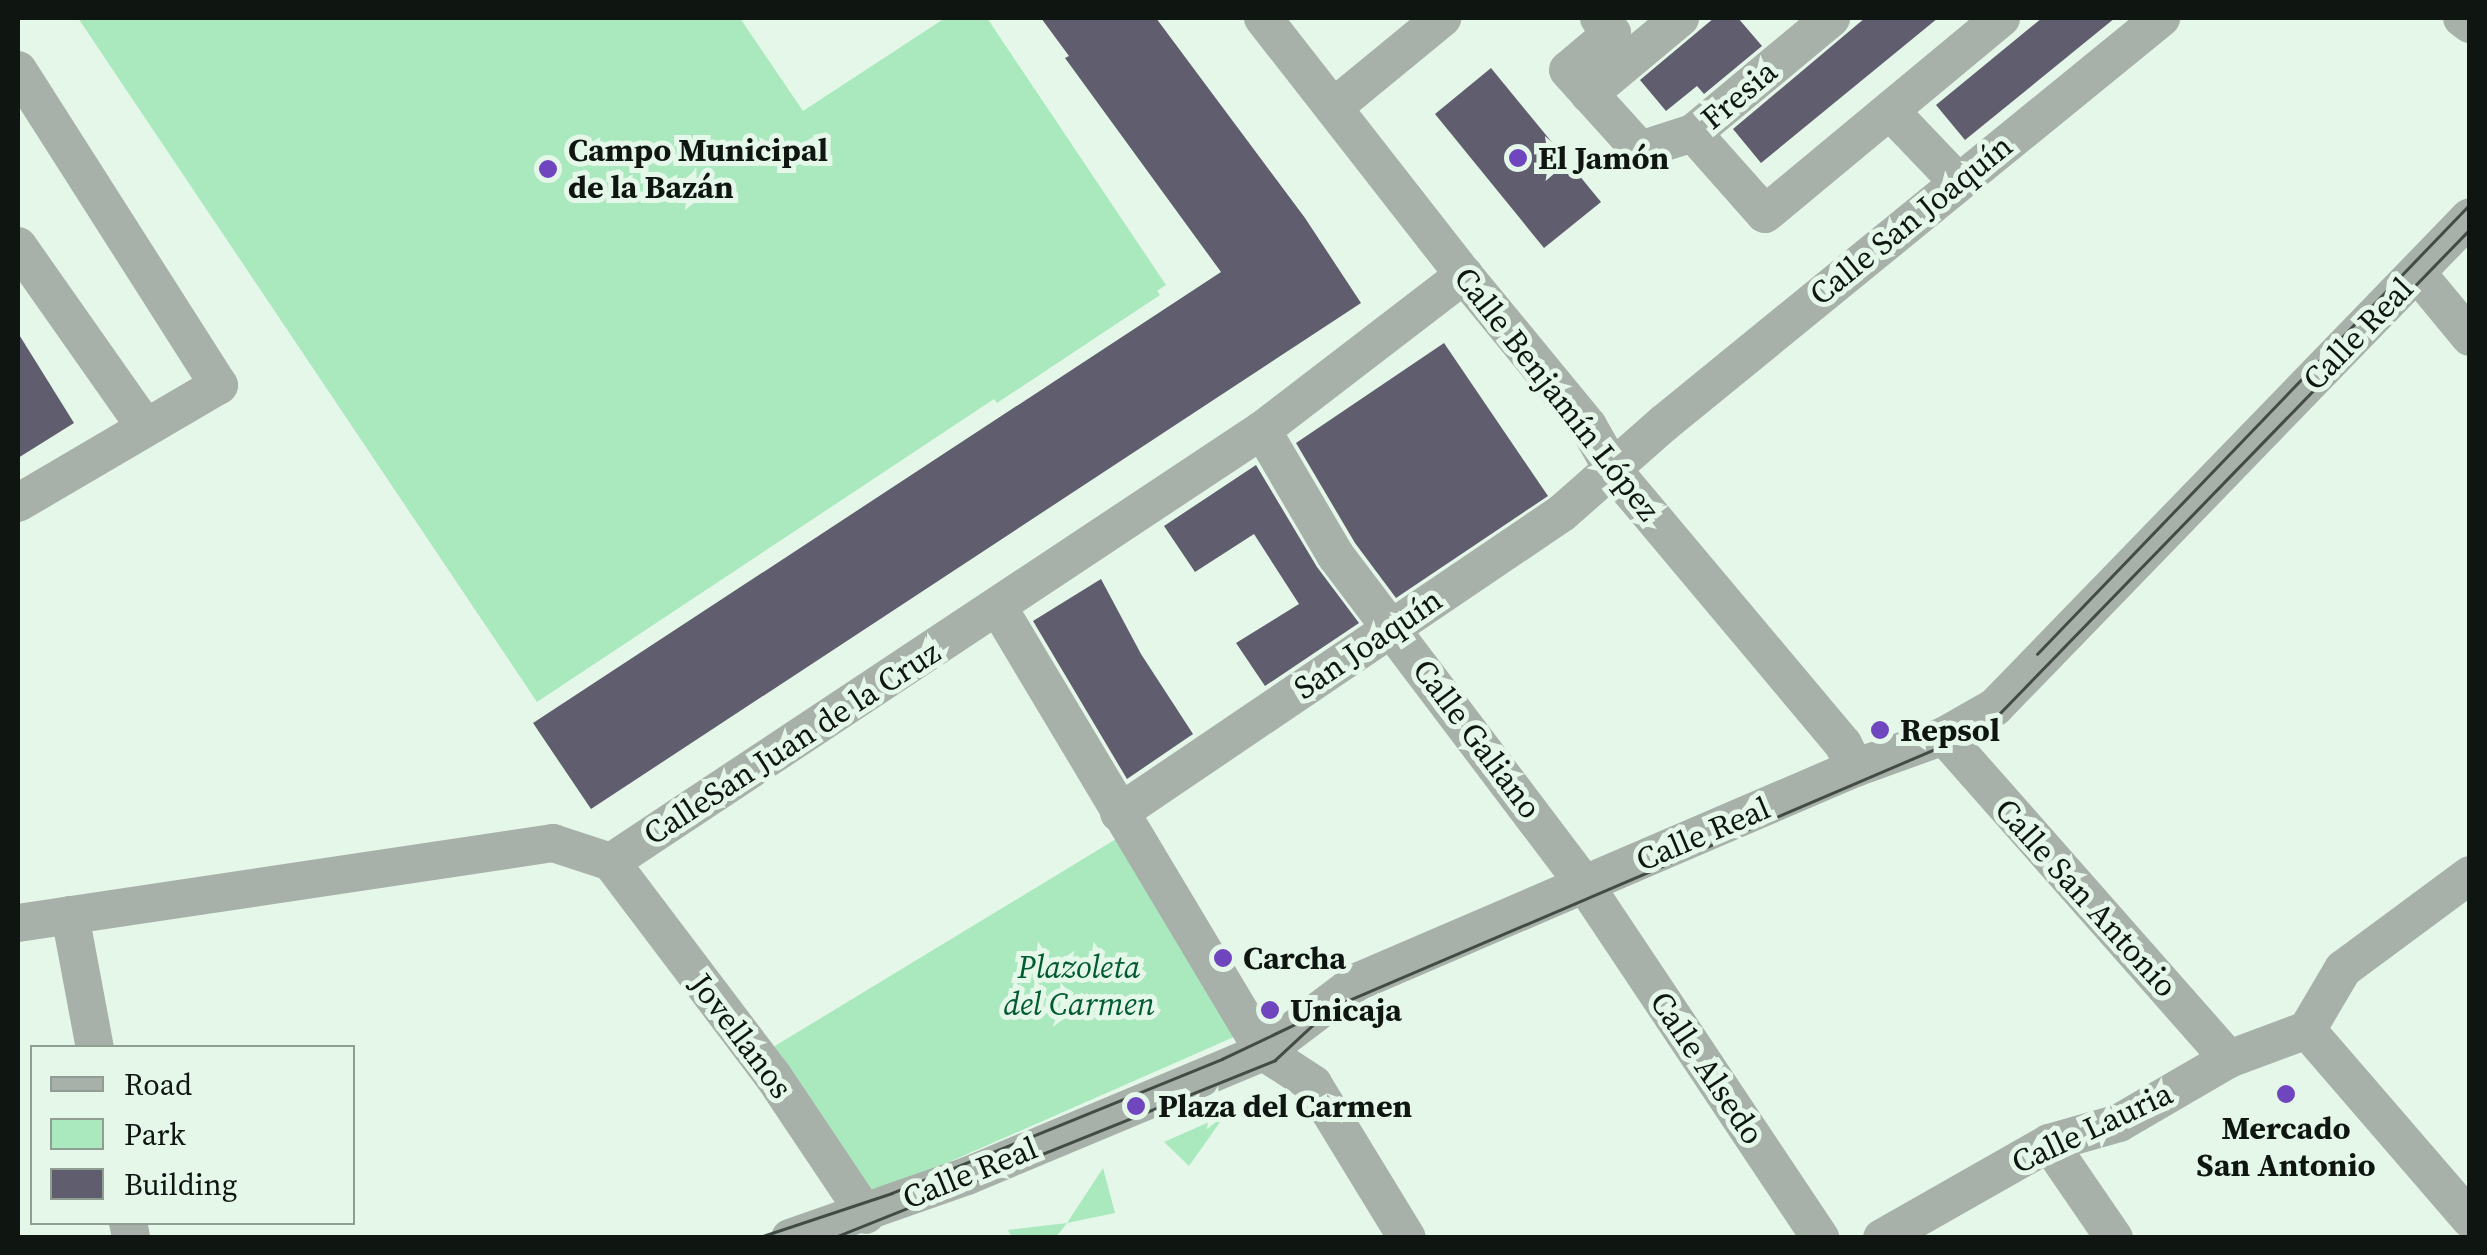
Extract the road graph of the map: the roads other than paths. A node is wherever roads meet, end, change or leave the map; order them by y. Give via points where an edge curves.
1 (1263, 18) edge
2 (1442, 18) edge
3 (1598, 18) edge
4 (1680, 18) edge
5 (1830, 18) edge
6 (2001, 18) edge
7 (2161, 18) edge
8 (2462, 18) edge
9 (2470, 24) edge
10 (18, 70) edge
11 (1589, 94) junction
12 (1335, 106) junction
13 (1891, 112) junction
14 (1693, 133) junction
15 (1958, 182) junction
16 (2470, 217) edge
17 (18, 246) edge
18 (2417, 273) junction
19 (1464, 275) junction
20 (2470, 337) edge
21 (144, 427) junction
22 (1262, 430) junction
23 (1613, 470) junction
24 (18, 503) edge
25 (998, 607) junction
26 (1393, 626) junction
27 (1944, 736) junction
28 (1854, 768) junction
29 (1119, 813) junction
30 (611, 862) junction
31 (2470, 875) edge
32 (1590, 891) junction
33 (70, 915) junction
34 (18, 924) edge
35 (2307, 1030) junction
36 (94, 1045) edge
37 (1264, 1052) junction
38 (2229, 1059) junction
39 (2049, 1142) junction
40 (866, 1215) junction
41 (2470, 1218) edge
42 (790, 1238) edge
43 (1407, 1238) edge
44 (1820, 1238) edge
45 (1882, 1238) edge
46 (2114, 1238) edge

1 - 12 street, Calle Benjamín López
2 - 12 street
3 - 11 street via 1612,33 1568,70
4 - 11 street
5 - 14 street, Fresia
6 - 13 street
7 - 15 street, Calle San Joaquín
8 - 9 street
10 - 21 street via 220,386
11 - 14 street via 1640,150
12 - 19 street, Calle Benjamín López
13 - 14 street via 1765,214
13 - 15 street
15 - 23 street, Calle San Joaquín
16 - 18 street, Calle Real
17 - 21 street
18 - 20 street
18 - 27 street, Calle Real via 1995,707
19 - 22 street, CalleSan Juan de la Cruz
19 - 23 street, Calle Benjamín López via 1588,426
21 - 24 street
22 - 25 street, CalleSan Juan de la Cruz
22 - 26 street, Calle Galiano via 1336,556
23 - 26 street, San Joaquín via 1562,513
23 - 28 street, Calle Benjamín López via 1843,744
25 - 29 street
25 - 30 street, CalleSan Juan de la Cruz
26 - 29 street, San Joaquín
26 - 32 street, Calle Galiano
27 - 28 street, Calle Real
27 - 38 street, Calle San Antonio
28 - 32 street, Calle Real
29 - 37 street
30 - 33 street, CalleSan Juan de la Cruz via 553,843
30 - 40 street, Jovellanos
31 - 35 street via 2343,969
32 - 37 street, Calle Real via 1357,982
32 - 44 street, Calle Alsedo
33 - 34 street, CalleSan Juan de la Cruz
33 - 36 street
35 - 38 street, Calle Lauria
35 - 41 street
37 - 40 street, Calle Real
37 - 43 street via 1312,1084
38 - 39 street, Calle Lauria via 2119,1123
39 - 45 street, Calle Lauria
39 - 46 street
40 - 42 street, Calle Real

